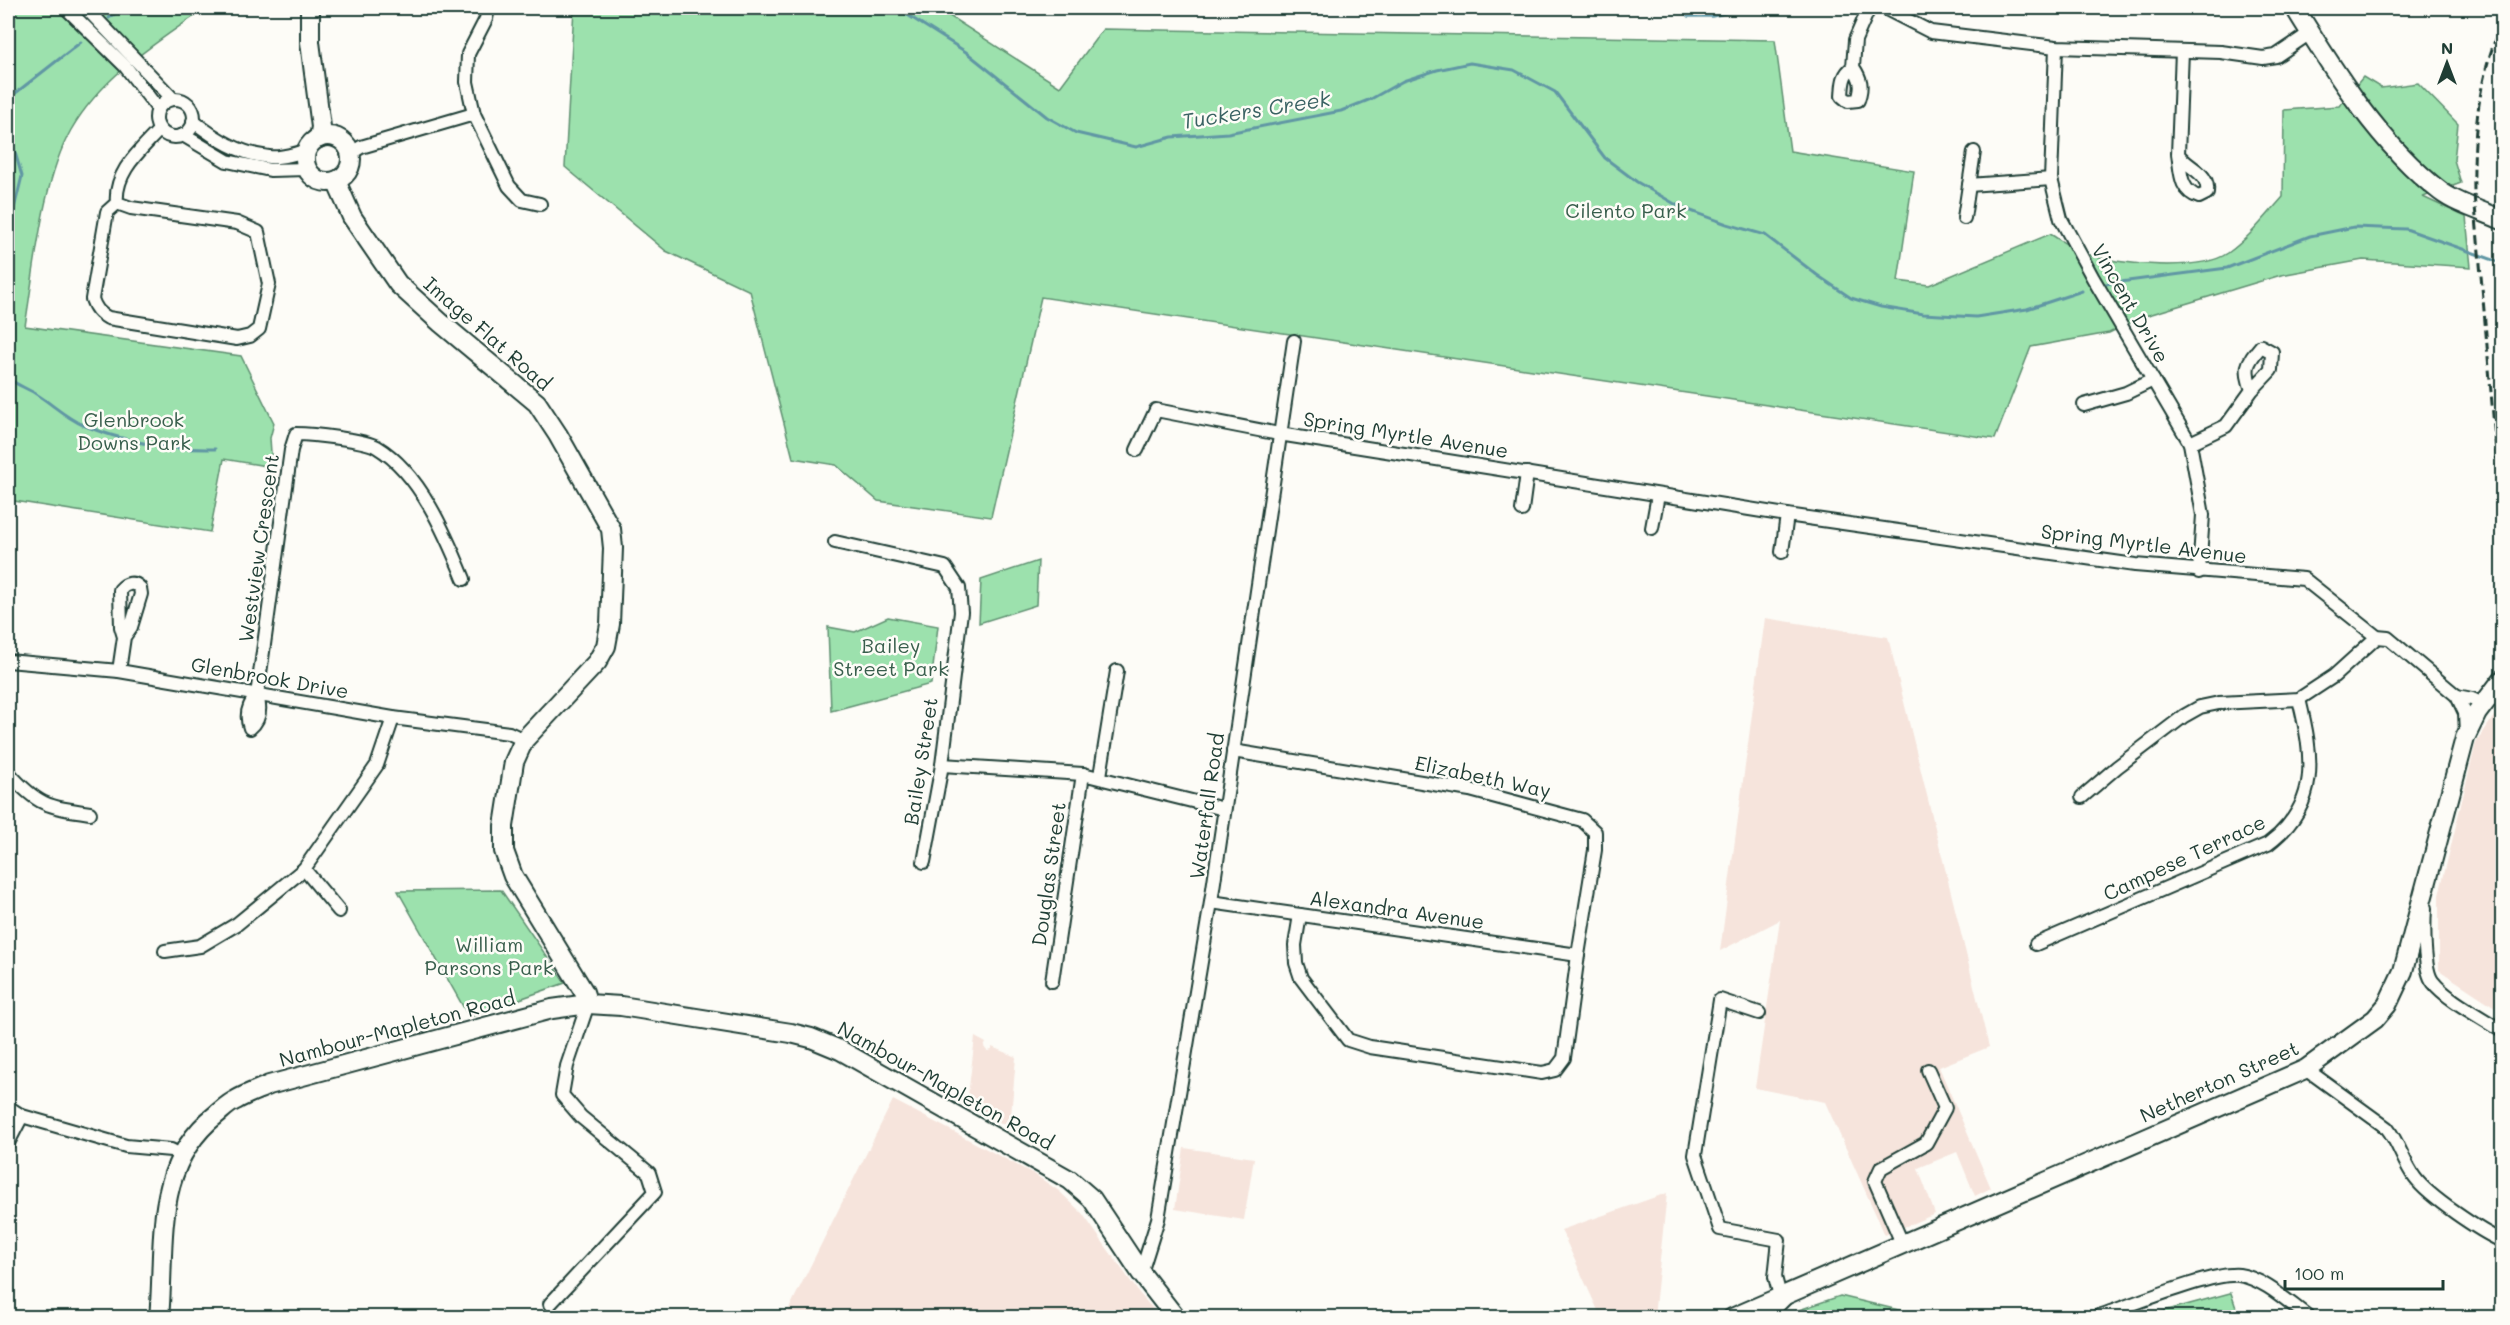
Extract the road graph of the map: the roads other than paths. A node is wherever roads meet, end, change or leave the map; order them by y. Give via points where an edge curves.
1 (66, 8) edge
2 (86, 8) edge
3 (310, 8) edge
4 (488, 8) edge
5 (1869, 8) edge
6 (1884, 8) edge
7 (2295, 8) edge
8 (2310, 33) junction
9 (2056, 47) junction
10 (2182, 51) junction
11 (1852, 67) dead end
12 (173, 99) junction
13 (158, 109) junction
14 (474, 114) junction
15 (194, 122) junction
16 (159, 130) junction
17 (183, 135) junction
18 (313, 145) junction
19 (1974, 152) dead end
20 (350, 154) junction
21 (2178, 154) dead end
22 (307, 169) junction
23 (2051, 179) junction
24 (336, 181) junction
25 (1969, 186) junction
26 (117, 203) junction
27 (540, 204) dead end
28 (1964, 218) dead end
29 (2502, 220) edge
30 (1294, 341) dead end
31 (2153, 380) junction
32 (2252, 390) dead end
33 (2084, 405) dead end
34 (1279, 434) junction
35 (2190, 444) junction
36 (1137, 450) dead end
37 (1527, 472) junction
38 (1658, 495) junction
39 (1522, 510) dead end
40 (1787, 515) junction
41 (1652, 528) dead end
42 (835, 542) dead end
43 (1782, 552) dead end
44 (2199, 572) junction
45 (464, 579) dead end
46 (124, 637) dead end
47 (2377, 637) junction
48 (8, 662) edge
49 (118, 670) junction
50 (1117, 670) dead end
51 (2502, 680) edge
52 (257, 695) junction
53 (2457, 696) junction
54 (2299, 699) junction
55 (2483, 704) junction
56 (393, 718) junction
57 (2466, 734) junction
58 (524, 740) junction
59 (1233, 751) junction
60 (942, 765) junction
61 (8, 772) edge
62 (1083, 774) junction
63 (1100, 776) junction
64 (2082, 797) dead end
65 (1224, 809) junction
66 (90, 813) dead end
67 (924, 862) dead end
68 (304, 869) junction
69 (2429, 876) junction
70 (1211, 902) junction
71 (339, 911) dead end
72 (1300, 915) junction
73 (2036, 944) dead end
74 (165, 951) dead end
75 (1578, 955) junction
76 (1052, 981) dead end
77 (588, 1004) junction
78 (1759, 1013) dead end
79 (2502, 1031) edge
80 (2306, 1069) junction
81 (1928, 1070) dead end
82 (8, 1107) edge
83 (22, 1116) junction
84 (8, 1143) edge
85 (181, 1155) junction
86 (2502, 1241) edge
87 (1902, 1243) junction
88 (1141, 1273) junction
89 (1787, 1293) junction
90 (550, 1304) dead end
91 (1741, 1316) edge
92 (159, 1317) edge
93 (1176, 1317) edge
94 (1775, 1317) edge
95 (2093, 1317) edge
96 (2310, 1317) edge

1 - 13 street via 125,66
2 - 12 street
3 - 18 main road via 310,42 321,126
4 - 14 street via 468,54 467,82
5 - 11 street via 1855,40
6 - 9 street via 1931,32
7 - 8 main road
8 - 10 street via 2276,56 2263,58
8 - 29 main road via 2390,145 2442,192
9 - 10 street
9 - 23 street, Vincent Drive
10 - 21 street
12 - 13 street
12 - 15 street via 189,105
13 - 16 street via 155,116
14 - 20 street via 361,147
14 - 27 street via 509,186 522,200
15 - 17 street
15 - 18 street via 218,141 271,158
16 - 17 street via 170,137
16 - 26 street via 123,172 117,185
17 - 22 street via 227,161 270,170
18 - 20 main road via 334,138
18 - 22 main road via 305,157
19 - 25 street
20 - 24 main road via 346,173
22 - 24 main road via 319,180
23 - 25 street
23 - 31 street, Vincent Drive via 2061,219
24 - 58 main road, Image Flat Road via 352,217 398,284 537,403 610,529 613,548 606,646 597,662
25 - 28 street
26 - 26 street via 107,212 92,299 100,314 237,339 259,329 269,284 258,232 237,223
30 - 34 street, Waterfall Road
31 - 33 street via 2126,393
31 - 35 street, Vincent Drive
32 - 35 street via 2226,426
34 - 36 street, Spring Myrtle Avenue via 1156,410
34 - 37 street, Spring Myrtle Avenue
34 - 59 street, Waterfall Road
35 - 44 street, Vincent Drive via 2203,515
37 - 38 street, Spring Myrtle Avenue
37 - 39 street, Spring Myrtle Avenue
38 - 40 street, Spring Myrtle Avenue
38 - 41 street
40 - 43 street
40 - 44 street, Spring Myrtle Avenue
42 - 60 street, Bailey Street via 945,567 959,588 961,612
44 - 47 street, Spring Myrtle Avenue via 2304,579
45 - 52 street, Westview Crescent via 447,538 410,476 376,446 296,434
46 - 49 street
47 - 53 street, Spring Myrtle Avenue via 2388,638
47 - 54 street via 2334,676
48 - 49 street, Glenbrook Drive
49 - 52 street, Glenbrook Drive
50 - 63 street
51 - 55 main road, Netherton Street
52 - 56 street, Glenbrook Drive
53 - 55 street, Spring Myrtle Avenue
53 - 57 street via 2465,713
54 - 64 street via 2200,707 2117,766
54 - 73 street, Campese Terrace via 2310,765 2306,798 2280,835 2268,844
55 - 57 main road, Netherton Street
56 - 58 street, Glenbrook Drive via 509,733
56 - 68 street via 377,765
57 - 69 main road, Netherton Street
58 - 77 main road, Image Flat Road via 514,762 508,797 504,839 507,864
59 - 65 street, Waterfall Road
59 - 75 street, Elizabeth Way via 1470,790 1582,820 1596,832 1596,850
60 - 62 street
60 - 67 street, Bailey Street
61 - 66 street via 39,802
62 - 63 street
62 - 76 street, Douglas Street
63 - 65 street
65 - 70 street, Waterfall Road
68 - 71 street
68 - 74 street via 237,924 200,946
69 - 79 street via 2425,912 2427,968 2432,982
69 - 80 main road, Netherton Street via 2406,965 2386,1005 2362,1030
70 - 72 street, Alexandra Avenue
70 - 88 street, Waterfall Road via 1158,1219
72 - 75 street, Alexandra Avenue
72 - 75 street, Elizabeth Way via 1295,945 1301,978 1348,1040 1370,1047 1542,1073 1555,1070 1564,1058
77 - 85 main road, Nambour-Mapleton Road via 552,1009 269,1085 234,1101 203,1125
77 - 88 main road, Nambour-Mapleton Road via 791,1033 840,1050 1070,1180 1092,1199
77 - 90 street via 567,1066 562,1095 581,1117 650,1173 655,1192
78 - 89 street via 1720,1000 1695,1155 1720,1229 1779,1240 1775,1277
80 - 86 street via 2387,1128 2424,1188
80 - 87 main road, Netherton Street
81 - 87 street via 1945,1108 1926,1143 1881,1168 1875,1181
82 - 83 street
83 - 84 street
83 - 85 street via 126,1146 171,1150
85 - 92 main road, Nambour-Mapleton Road via 164,1214
87 - 89 main road, Netherton Street
88 - 93 main road, Nambour-Mapleton Road
89 - 91 main road, Netherton Street
89 - 94 street via 1776,1308
95 - 96 street via 2206,1280 2238,1275 2263,1284

